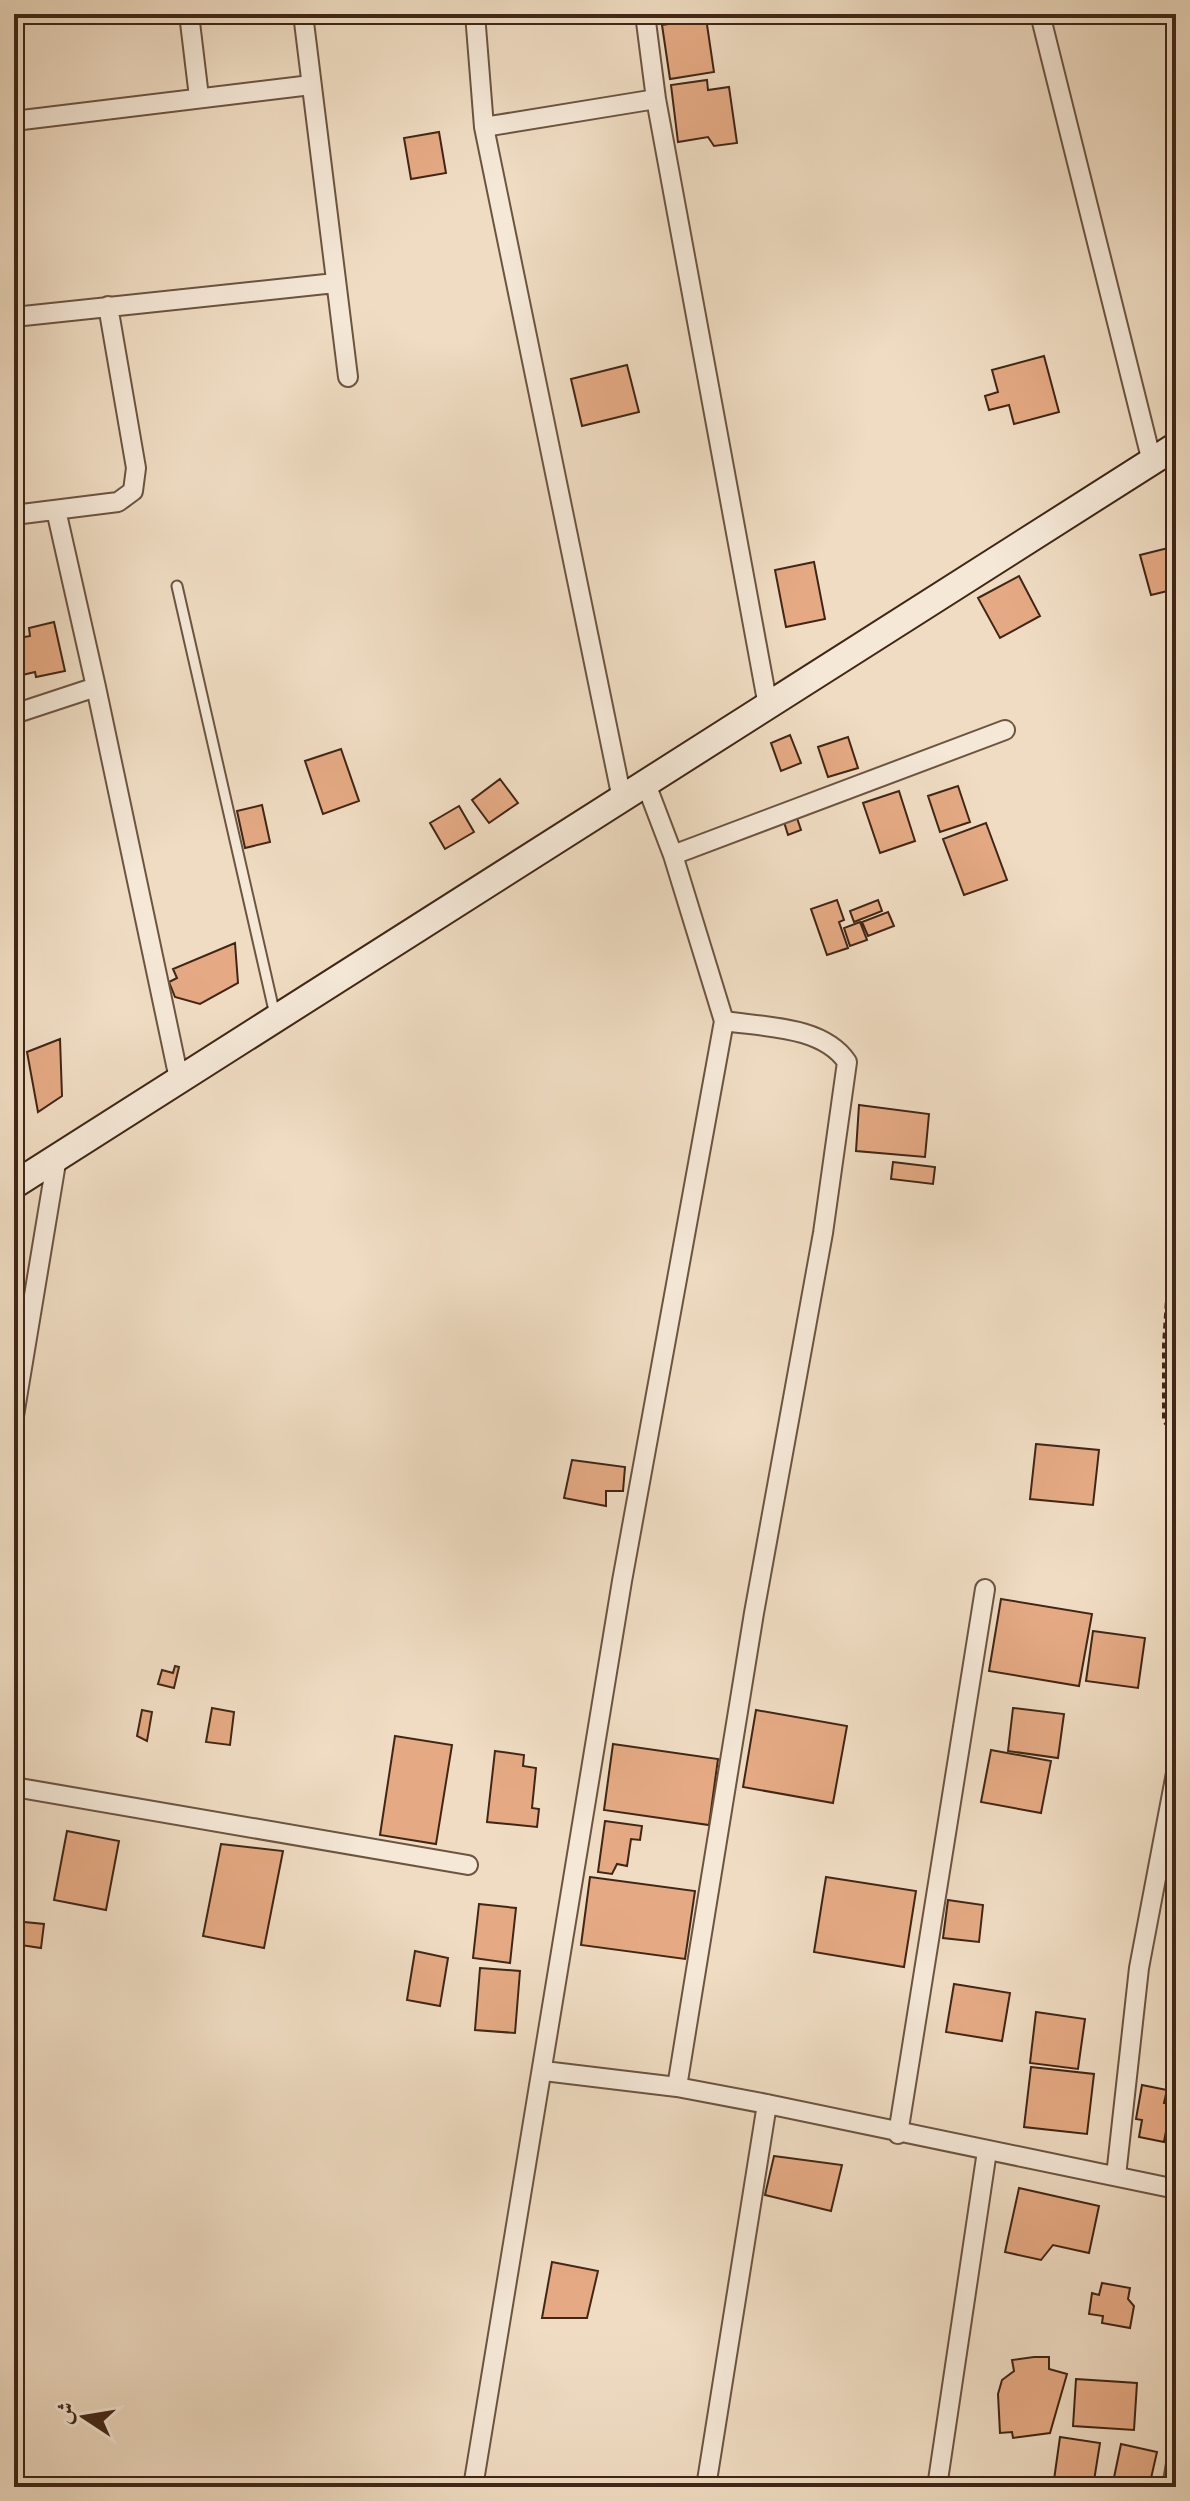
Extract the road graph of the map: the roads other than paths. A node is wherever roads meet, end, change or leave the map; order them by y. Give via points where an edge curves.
1 (189, 14) edge
2 (303, 14) edge
3 (475, 14) edge
4 (645, 14) edge
5 (1040, 14) edge
6 (311, 85) junction
7 (199, 97) junction
8 (656, 99) junction
9 (14, 121) edge
10 (484, 127) junction
11 (335, 283) junction
12 (108, 306) junction
13 (14, 317) edge
14 (348, 377) dead end
15 (1176, 446) edge
16 (1152, 462) junction
17 (56, 510) junction
18 (14, 515) edge
19 (177, 586) dead end
20 (96, 687) junction
21 (768, 706) junction
22 (14, 714) edge
23 (1005, 730) dead end
24 (646, 784) junction
25 (622, 799) junction
26 (673, 855) junction
27 (276, 1018) junction
28 (724, 1021) junction
29 (179, 1079) junction
30 (57, 1157) junction
31 (14, 1185) edge
32 (14, 1416) edge
33 (985, 1589) dead end
34 (1176, 1773) edge
35 (14, 1787) edge
36 (468, 1865) dead end
37 (544, 2071) junction
38 (677, 2087) junction
39 (767, 2104) junction
40 (898, 2134) junction
41 (987, 2151) junction
42 (1116, 2176) junction
43 (1176, 2189) edge
44 (1176, 2464) edge
45 (473, 2487) edge
46 (706, 2487) edge
47 (937, 2487) edge
48 (1172, 2487) edge

1 - 7 street
2 - 6 street
3 - 10 street
4 - 8 street
5 - 16 street
6 - 7 street
6 - 11 street
7 - 9 street
8 - 10 street
8 - 21 street
10 - 25 street
11 - 12 street
11 - 14 street
12 - 13 street
12 - 17 street via 136,468 133,491 118,502
15 - 16 main road
16 - 21 main road
17 - 18 street
17 - 20 street
19 - 27 lane
20 - 22 street
20 - 29 street
21 - 24 main road
23 - 26 street
24 - 25 main road
24 - 26 street
25 - 27 main road
26 - 28 street
27 - 29 main road
28 - 37 street via 622,1581
28 - 38 street via 800,1033 837,1046 847,1062 847,1082
29 - 30 main road
30 - 31 main road
30 - 32 street
33 - 40 street
34 - 42 street via 1139,1968
35 - 36 street
37 - 38 street
37 - 45 street
38 - 39 street
39 - 40 street
39 - 46 street
40 - 41 street
41 - 42 street
41 - 47 street
42 - 43 street
44 - 48 street

